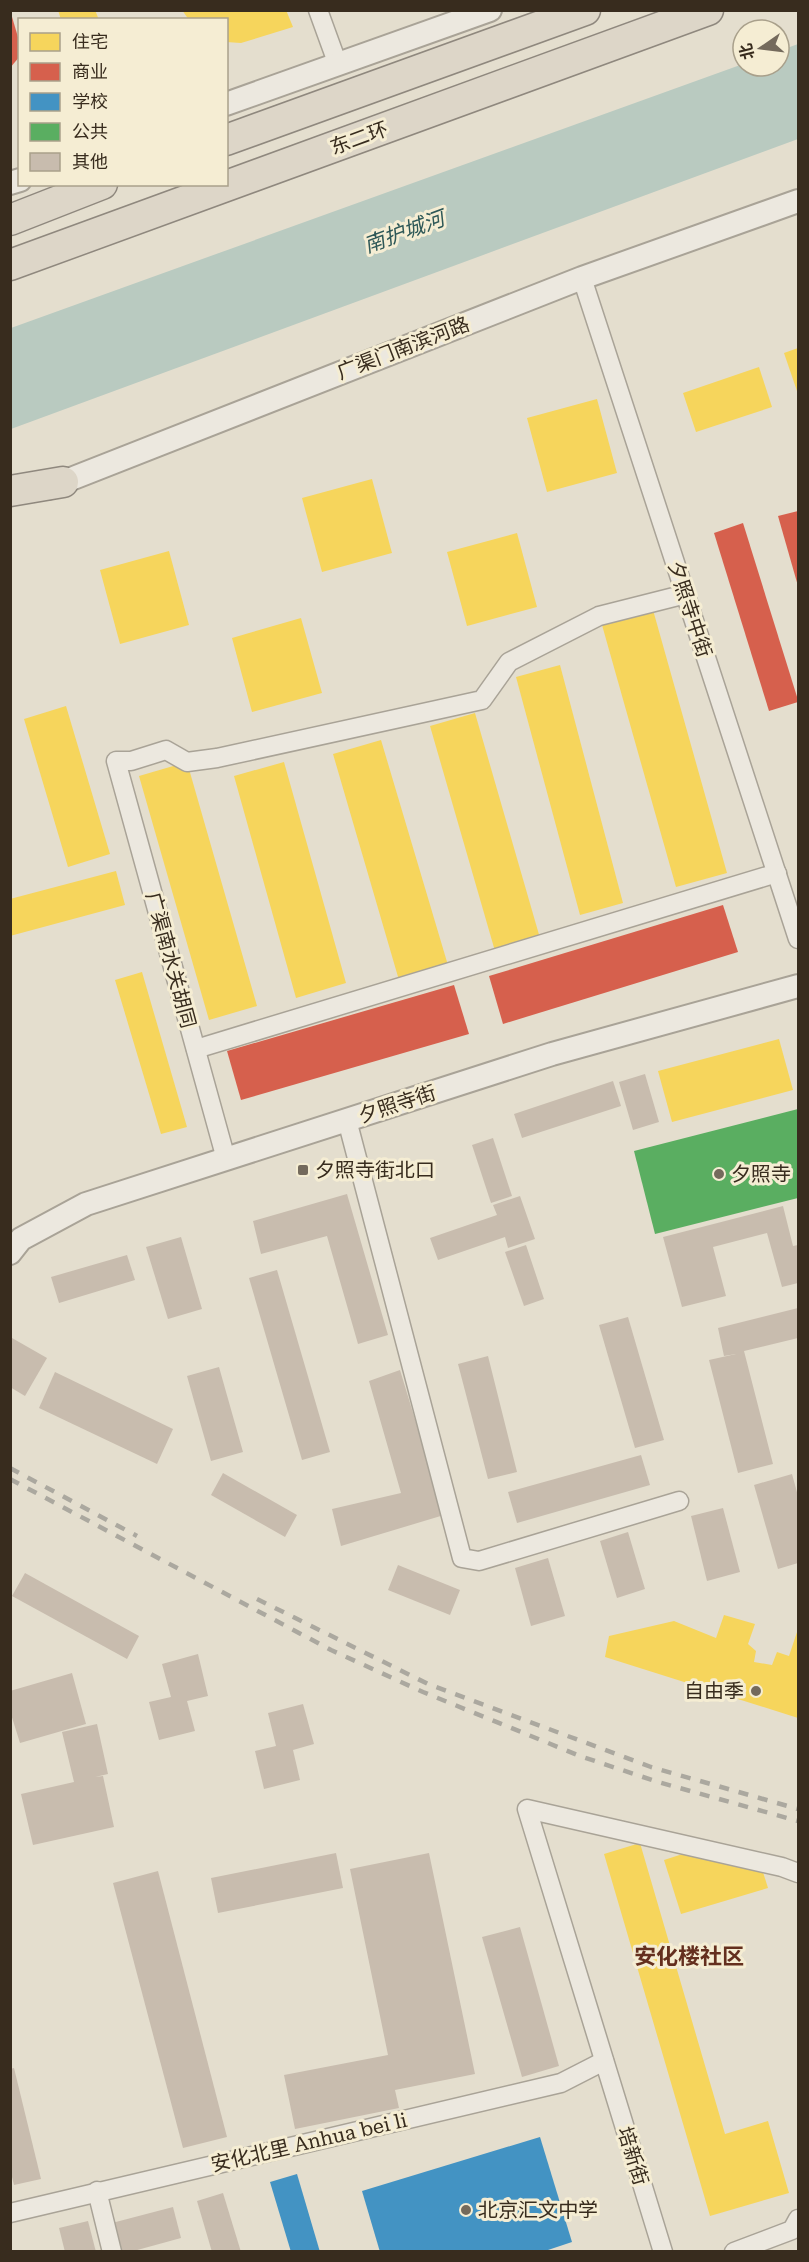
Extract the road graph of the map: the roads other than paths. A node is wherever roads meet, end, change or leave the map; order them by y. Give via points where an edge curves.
1 (318, 10) edge
2 (490, 10) edge
3 (585, 10) edge
4 (708, 10) edge
5 (338, 65) junction
6 (228, 104) edge
7 (228, 139) edge
8 (228, 185) edge
9 (97, 186) edge
10 (226, 186) edge
11 (72, 196) junction
12 (798, 201) edge
13 (10, 208) edge
14 (10, 220) edge
15 (10, 265) edge
16 (582, 278) junction
17 (63, 482) junction
18 (10, 491) edge
19 (10, 503) edge
20 (686, 594) junction
21 (777, 873) junction
22 (798, 939) edge
23 (798, 986) edge
24 (196, 1049) junction
25 (347, 1120) junction
26 (226, 1159) junction
27 (10, 1253) edge
28 (679, 1501) dead end
29 (798, 1873) edge
30 (604, 2061) junction
31 (97, 2191) junction
32 (10, 2213) edge
33 (798, 2219) edge
34 (112, 2252) edge
35 (663, 2252) edge
36 (734, 2252) edge

1 - 5 street
2 - 5 street
3 - 7 highway
4 - 8 highway, 东二环
5 - 6 street
9 - 11 highway
10 - 15 highway, 东二环
11 - 13 highway
11 - 14 highway
12 - 16 street, 广渠门南滨河路
16 - 17 street, 广渠门南滨河路
16 - 20 street, 夕照寺中街
17 - 18 highway
17 - 19 street, 广渠门南滨河路
20 - 21 street, 夕照寺中街
20 - 24 street, 广渠南水关胡同 via 599,616 509,662 482,700 217,758 187,762 166,750 131,761 116,761
21 - 22 street, 夕照寺中街
21 - 24 street
23 - 25 street, 夕照寺街 via 552,1054
24 - 26 street, 广渠南水关胡同
25 - 26 street, 夕照寺街
25 - 28 street via 462,1558 479,1561
26 - 27 street, 夕照寺街 via 86,1204 21,1239
29 - 30 street, 培新街 via 527,1809
30 - 31 street, 安化北里 Anhua bei li via 561,2083
30 - 35 street, 培新街
31 - 32 street, 安化北里 Anhua bei li
31 - 34 street
33 - 36 street via 792,2230

